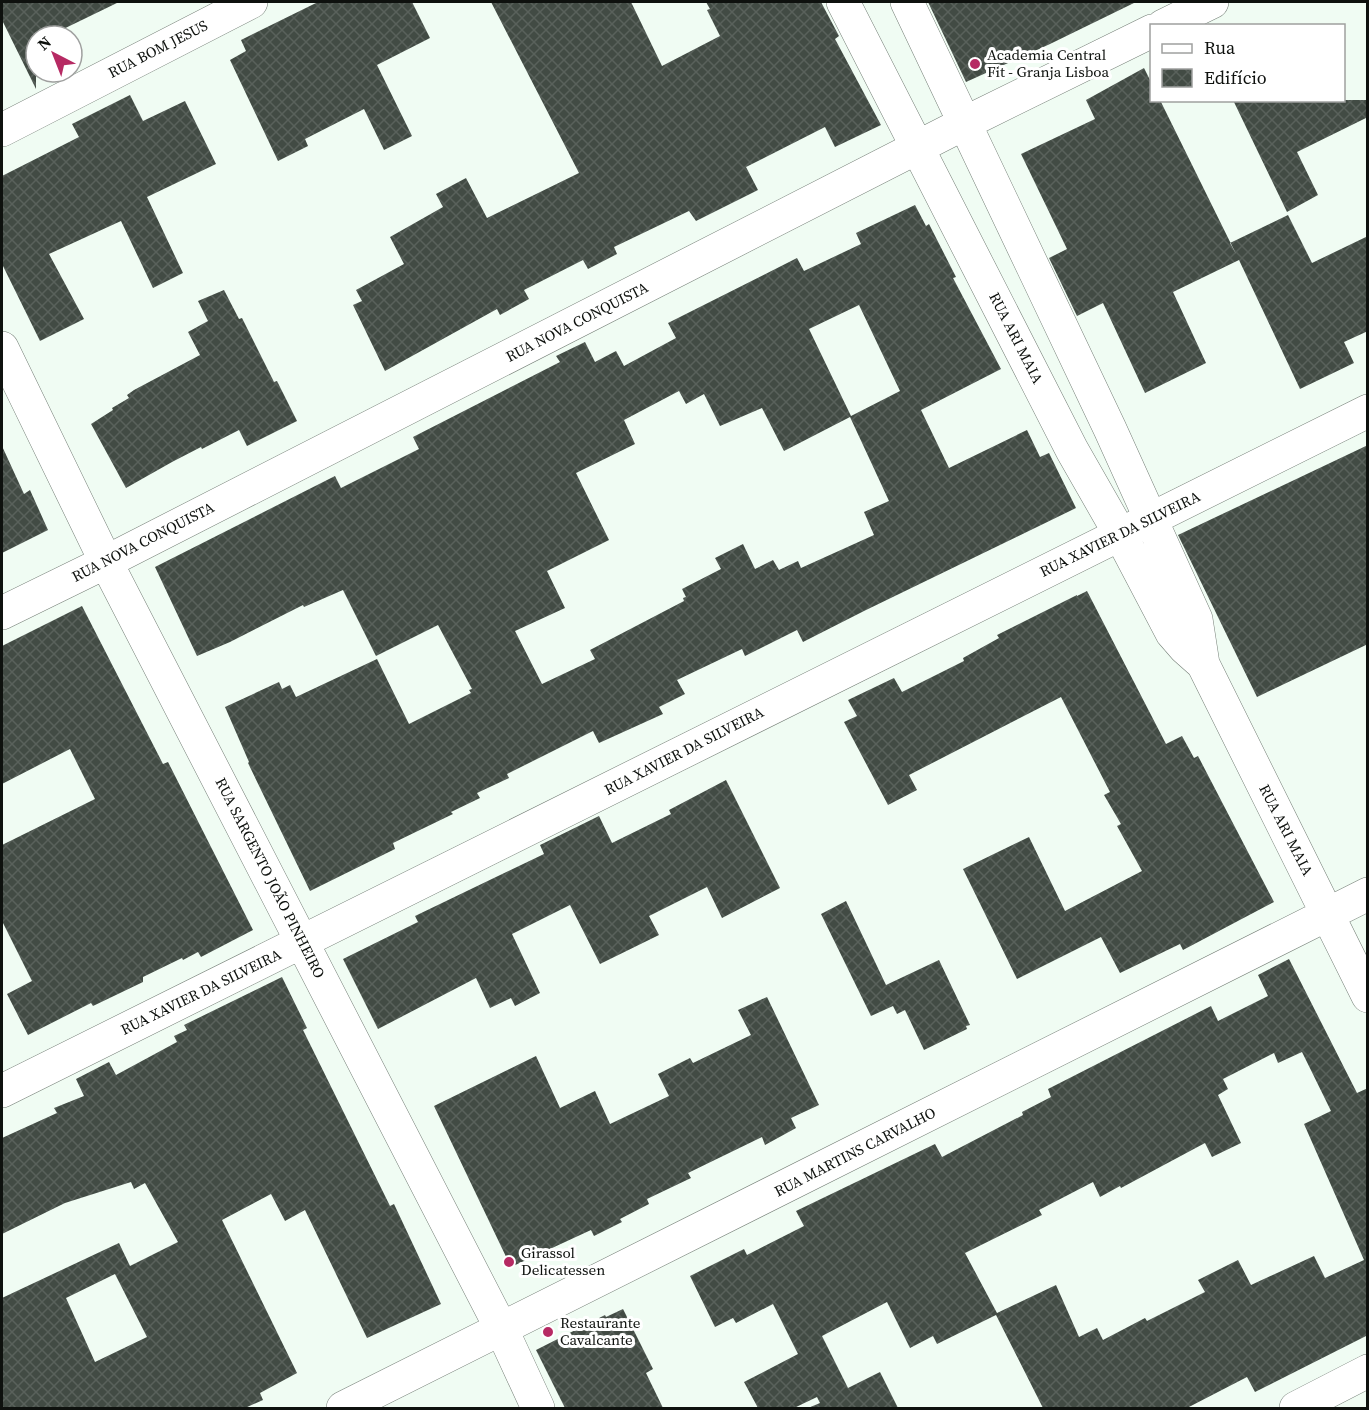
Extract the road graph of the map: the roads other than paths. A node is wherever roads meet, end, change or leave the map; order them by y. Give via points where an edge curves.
1 (251, 2) edge
2 (843, 2) edge
3 (907, 2) edge
4 (1212, 2) edge
5 (1167, 24) edge
6 (1150, 32) edge
7 (965, 123) junction
8 (2, 130) edge
9 (919, 148) junction
10 (2, 348) edge
11 (1368, 411) edge
12 (1150, 520) junction
13 (1120, 534) junction
14 (105, 562) junction
15 (2, 613) edge
16 (1203, 664) junction
17 (1368, 894) edge
18 (1328, 914) junction
19 (303, 941) junction
20 (1368, 996) edge
21 (2, 1091) edge
22 (501, 1330) junction
23 (1368, 1371) edge
24 (343, 1408) edge
25 (538, 1408) edge
26 (1296, 1408) edge

1 - 8 street, RUA BOM JESUS
2 - 9 street, RUA ARI MAIA
3 - 7 street, RUA ARI MAIA
4 - 5 street
6 - 7 street, RUA NOVA CONQUISTA
7 - 9 street, RUA NOVA CONQUISTA
7 - 12 street, RUA ARI MAIA
9 - 13 street, RUA ARI MAIA via 1072,450
9 - 14 street, RUA NOVA CONQUISTA
10 - 14 street, RUA SARGENTO JOÃO PINHEIRO
11 - 12 street, RUA XAVIER DA SILVEIRA
12 - 13 street, RUA XAVIER DA SILVEIRA
12 - 16 street, RUA ARI MAIA via 1196,619
13 - 16 street, RUA ARI MAIA via 1172,633
13 - 19 street, RUA XAVIER DA SILVEIRA
14 - 15 street, RUA NOVA CONQUISTA
14 - 19 street, RUA SARGENTO JOÃO PINHEIRO
16 - 18 street, RUA ARI MAIA
17 - 18 street, RUA MARTINS CARVALHO
18 - 20 street, RUA ARI MAIA
18 - 22 street, RUA MARTINS CARVALHO
19 - 21 street, RUA XAVIER DA SILVEIRA
19 - 22 street, RUA SARGENTO JOÃO PINHEIRO
22 - 24 street, RUA MARTINS CARVALHO
22 - 25 street, RUA SARGENTO JOÃO PINHEIRO
23 - 26 street

